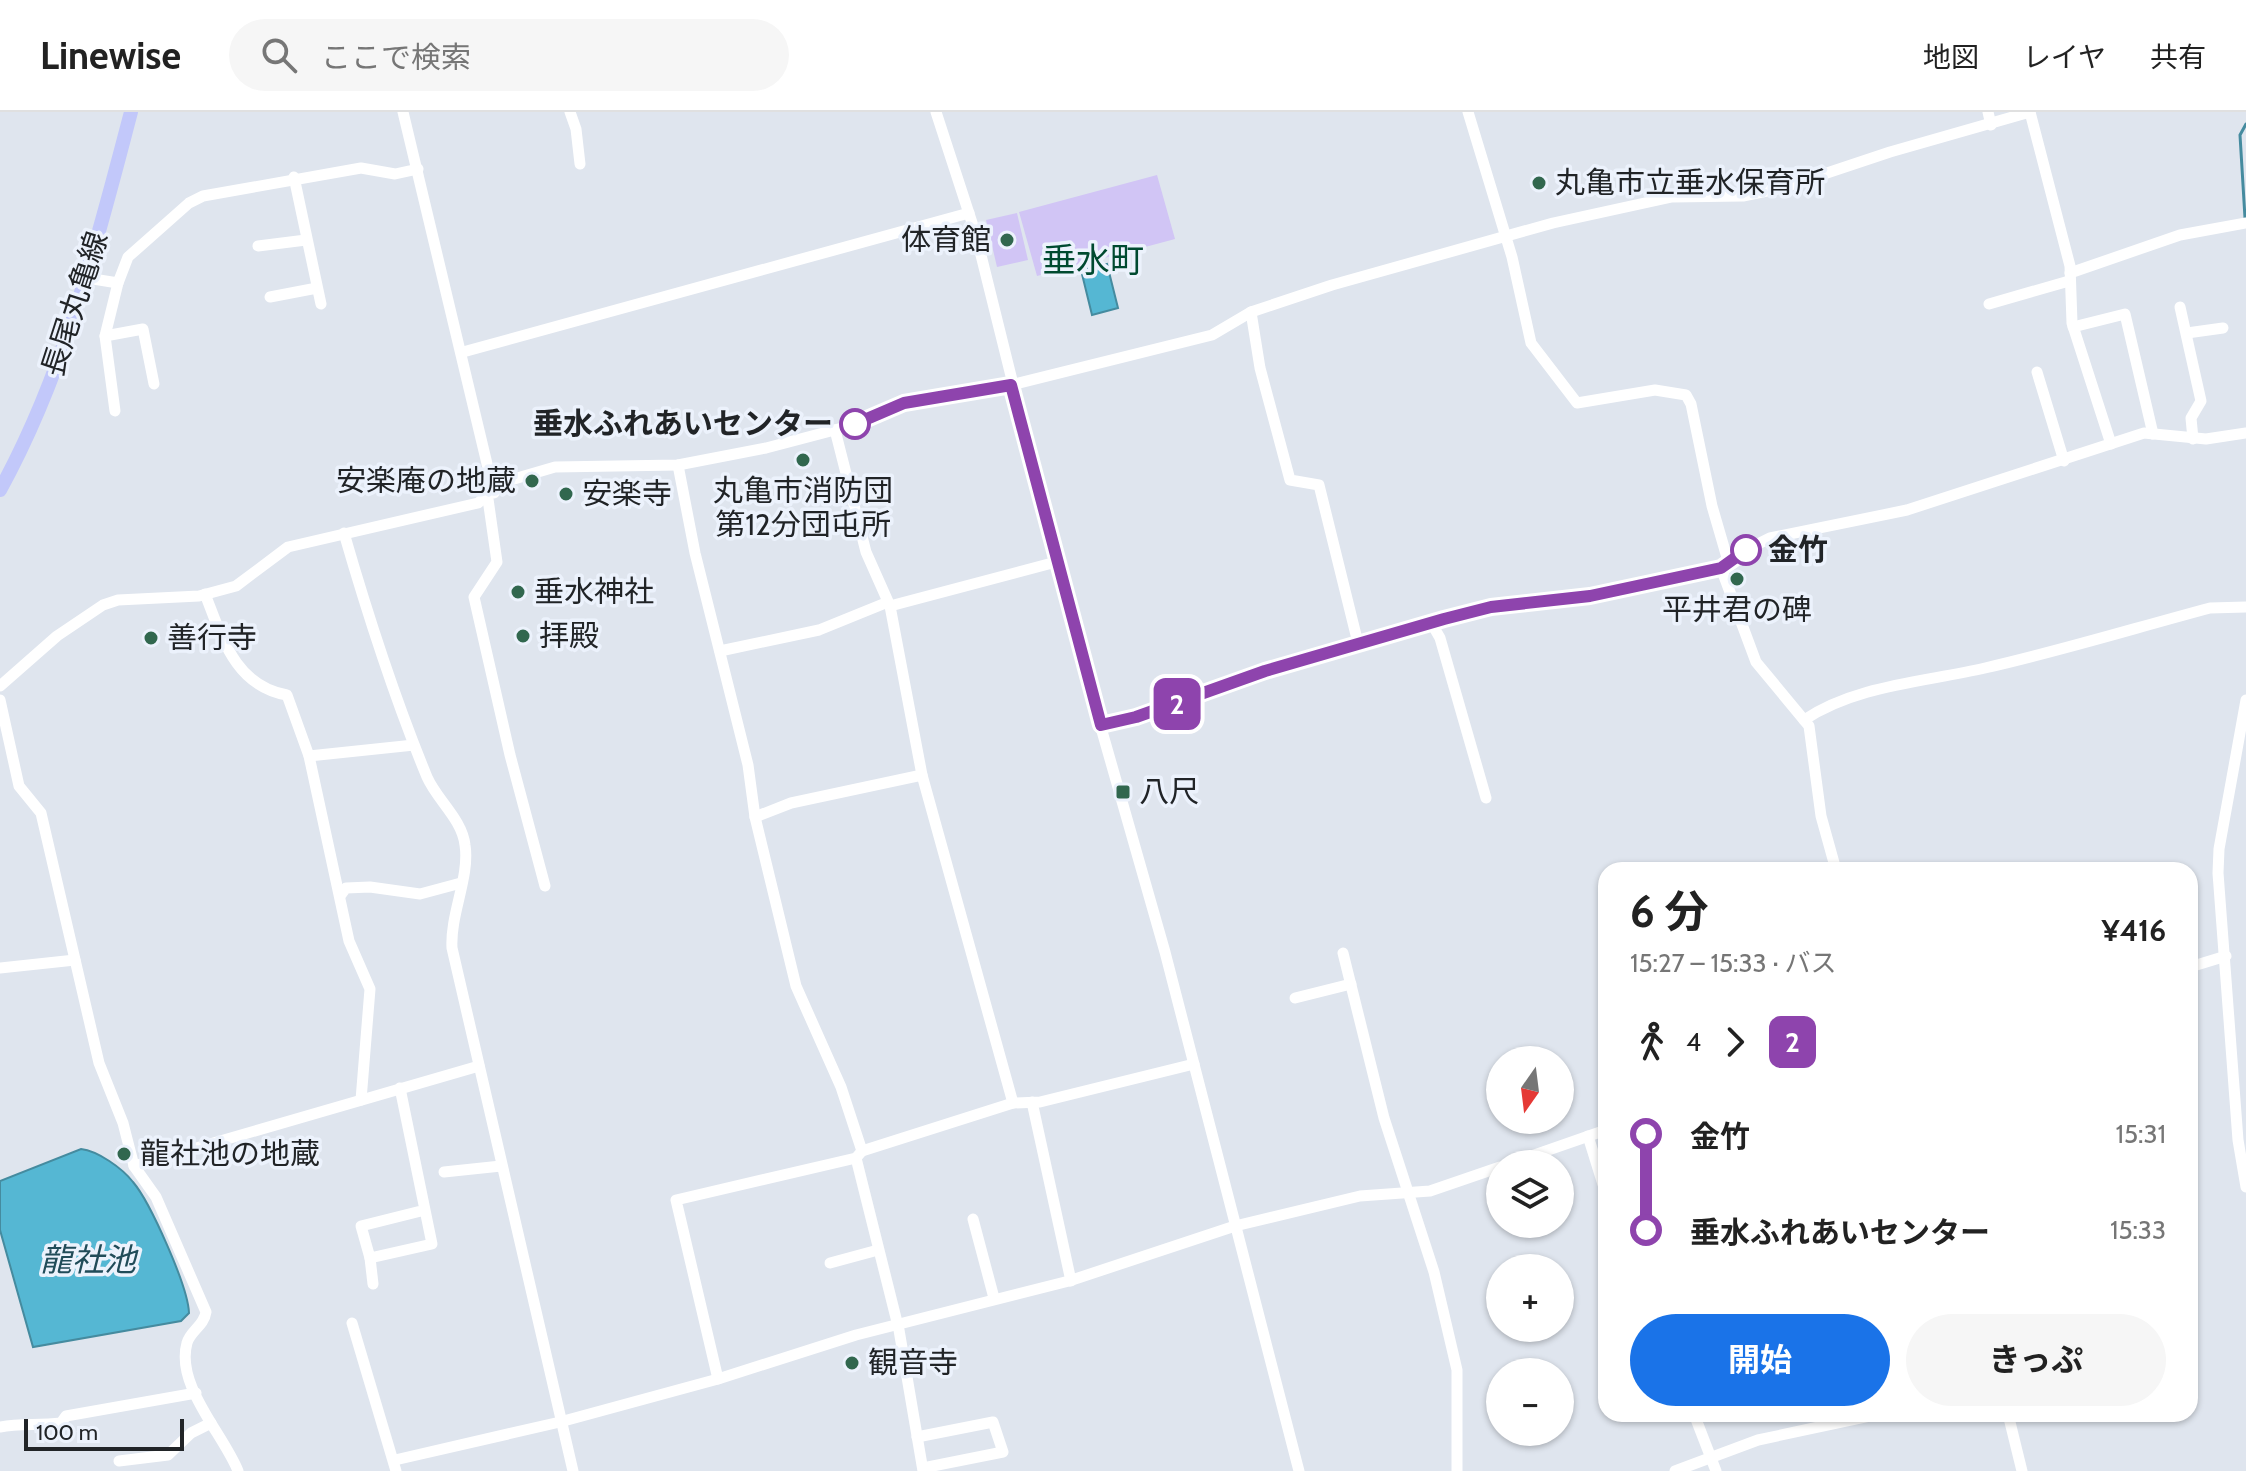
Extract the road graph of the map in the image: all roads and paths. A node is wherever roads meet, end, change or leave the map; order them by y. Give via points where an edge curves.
1 (131, 112) edge
2 (403, 112) edge
3 (570, 112) edge
4 (936, 112) edge
5 (1468, 112) edge
6 (1988, 112) edge
7 (2030, 112) edge
8 (1991, 125) junction
9 (580, 164) dead end
10 (418, 169) junction
11 (294, 177) junction
12 (969, 213) junction
13 (2246, 223) edge
14 (1504, 239) junction
15 (306, 240) junction
16 (258, 246) dead end
17 (2069, 277) junction
18 (87, 278) junction
19 (118, 283) junction
20 (317, 288) junction
21 (270, 297) dead end
22 (321, 304) dead end
23 (1989, 304) dead end
24 (2180, 307) dead end
25 (1251, 312) junction
26 (2073, 327) junction
27 (2223, 328) dead end
28 (2187, 333) junction
29 (105, 336) junction
30 (463, 352) junction
31 (2037, 372) dead end
32 (154, 384) dead end
33 (1011, 385) junction
34 (115, 411) dead end
35 (835, 430) junction
36 (2246, 433) edge
37 (2153, 434) junction
38 (2193, 439) junction
39 (2111, 444) junction
40 (2064, 461) junction
41 (678, 465) junction
42 (0, 490) edge
43 (491, 496) junction
44 (344, 533) junction
45 (1056, 562) junction
46 (1725, 565) junction
47 (205, 594) junction
48 (889, 604) junction
49 (2246, 607) edge
50 (1432, 624) junction
51 (1364, 644) junction
52 (720, 651) junction
53 (0, 686) edge
54 (0, 700) edge
55 (2246, 700) edge
56 (1804, 720) junction
57 (1101, 725) junction
58 (414, 745) junction
59 (309, 756) junction
60 (922, 775) junction
61 (1486, 798) dead end
62 (755, 817) junction
63 (1834, 862) edge
64 (461, 883) junction
65 (545, 886) dead end
66 (340, 896) junction
67 (1343, 953) dead end
68 (2226, 956) junction
69 (75, 960) junction
70 (2198, 965) edge
71 (0, 968) edge
72 (1351, 984) junction
73 (1295, 998) dead end
74 (1194, 1064) junction
75 (479, 1066) junction
76 (400, 1088) junction
77 (361, 1100) junction
78 (1032, 1102) junction
79 (1013, 1103) junction
80 (1598, 1133) edge
81 (1588, 1136) junction
82 (1548, 1150) edge
83 (859, 1155) junction
84 (134, 1166) junction
85 (501, 1166) junction
86 (1598, 1168) edge
87 (444, 1172) dead end
88 (1486, 1172) edge
89 (2246, 1187) edge
90 (1408, 1194) junction
91 (425, 1210) junction
92 (973, 1219) dead end
93 (1235, 1226) junction
94 (878, 1250) junction
95 (370, 1258) junction
96 (830, 1263) dead end
97 (1071, 1281) junction
98 (373, 1284) dead end
99 (994, 1298) junction
100 (352, 1323) dead end
101 (897, 1324) junction
102 (718, 1379) junction
103 (196, 1393) junction
104 (560, 1422) junction
105 (1696, 1422) edge
106 (1842, 1422) edge
107 (2010, 1422) edge
108 (211, 1423) junction
109 (0, 1427) edge
110 (917, 1437) junction
111 (1707, 1456) junction
112 (119, 1461) dead end
113 (395, 1466) edge
114 (923, 1470) edge
115 (238, 1471) edge
116 (573, 1471) edge
117 (1299, 1471) edge
118 (1457, 1471) edge
119 (1675, 1471) edge
120 (1716, 1471) edge
121 (2022, 1471) edge

1 - 18 main road, 長尾丸亀線
2 - 10 street
3 - 9 street
4 - 12 street
5 - 14 street
6 - 8 street
7 - 8 street
7 - 17 street
8 - 14 street via 1782,188 1743,196 1661,199
10 - 11 street via 395,174 361,168
10 - 30 street
11 - 15 street
11 - 19 street via 215,192 189,203 128,257
12 - 30 street
12 - 33 street
13 - 17 street via 2180,235
14 - 25 street
14 - 46 street via 1531,343 1577,403 1655,390 1686,395
15 - 16 street
15 - 20 street
17 - 23 street
17 - 26 street
18 - 19 street
18 - 42 main road, 長尾丸亀線 via 51,379
19 - 29 street
20 - 21 street
20 - 22 street
24 - 28 street
25 - 33 street via 1212,335
25 - 51 street via 1290,480 1319,485 1357,639
26 - 37 street via 2125,314
26 - 39 street
27 - 28 street
28 - 38 street via 2201,401 2191,418
29 - 32 street via 143,329
29 - 34 street
30 - 43 street
31 - 40 street
33 - 35 street via 904,403
33 - 45 street
35 - 41 street
35 - 48 street via 866,552
36 - 38 street
37 - 38 street
37 - 39 street
39 - 40 street
40 - 46 street via 1907,510 1770,538
41 - 43 street via 555,467 504,482
41 - 52 street
43 - 44 street
43 - 65 street via 497,562 474,597
44 - 47 street via 288,547 236,586
44 - 58 street via 373,635
45 - 48 street
45 - 57 street
46 - 50 street via 1590,596 1491,607
46 - 56 street via 1756,662
47 - 53 street via 103,605 57,636
47 - 59 street via 241,672 257,686 287,695
48 - 52 street via 819,630
48 - 60 street
49 - 56 street via 2210,608 1984,668 1910,682 1825,706
50 - 51 street
50 - 61 street
51 - 57 street
52 - 62 street
54 - 69 street via 19,786 41,813
55 - 68 street via 2219,849
56 - 63 street
57 - 74 street
58 - 59 street
58 - 64 street via 431,788 452,813 465,845
59 - 66 street
60 - 62 street via 791,803
60 - 79 street
62 - 83 street via 796,986 841,1087
64 - 66 street via 420,894 346,888
64 - 75 street via 451,924 452,948
66 - 77 street via 349,941 370,989
67 - 72 street
68 - 70 street
68 - 89 street
69 - 71 street
69 - 84 street via 99,1063
72 - 73 street
72 - 90 street
74 - 78 street
74 - 93 street
75 - 76 street
75 - 85 street
76 - 77 street
76 - 91 street
77 - 84 street
78 - 79 street
78 - 97 street
79 - 83 street
80 - 81 street
81 - 82 street
81 - 86 street
83 - 94 street
83 - 102 street via 676,1200
84 - 103 street via 156,1197 206,1312 187,1341 186,1362
85 - 87 street
85 - 104 street
88 - 90 street
90 - 93 street via 1360,1196
90 - 118 street via 1434,1272 1457,1370
91 - 95 street via 432,1244
91 - 95 street via 361,1226
92 - 99 street
93 - 97 street
93 - 117 street
94 - 96 street
94 - 101 street
95 - 98 street
97 - 99 street
99 - 101 street
100 - 113 street
101 - 102 street
101 - 110 street
102 - 104 street
103 - 108 street
103 - 109 street via 66,1416 61,1423
104 - 113 street
104 - 116 street
105 - 111 street
106 - 111 street
107 - 121 street
108 - 112 street via 168,1455
108 - 115 street
110 - 114 street
110 - 114 street via 993,1422 1003,1452
111 - 119 street
111 - 120 street

